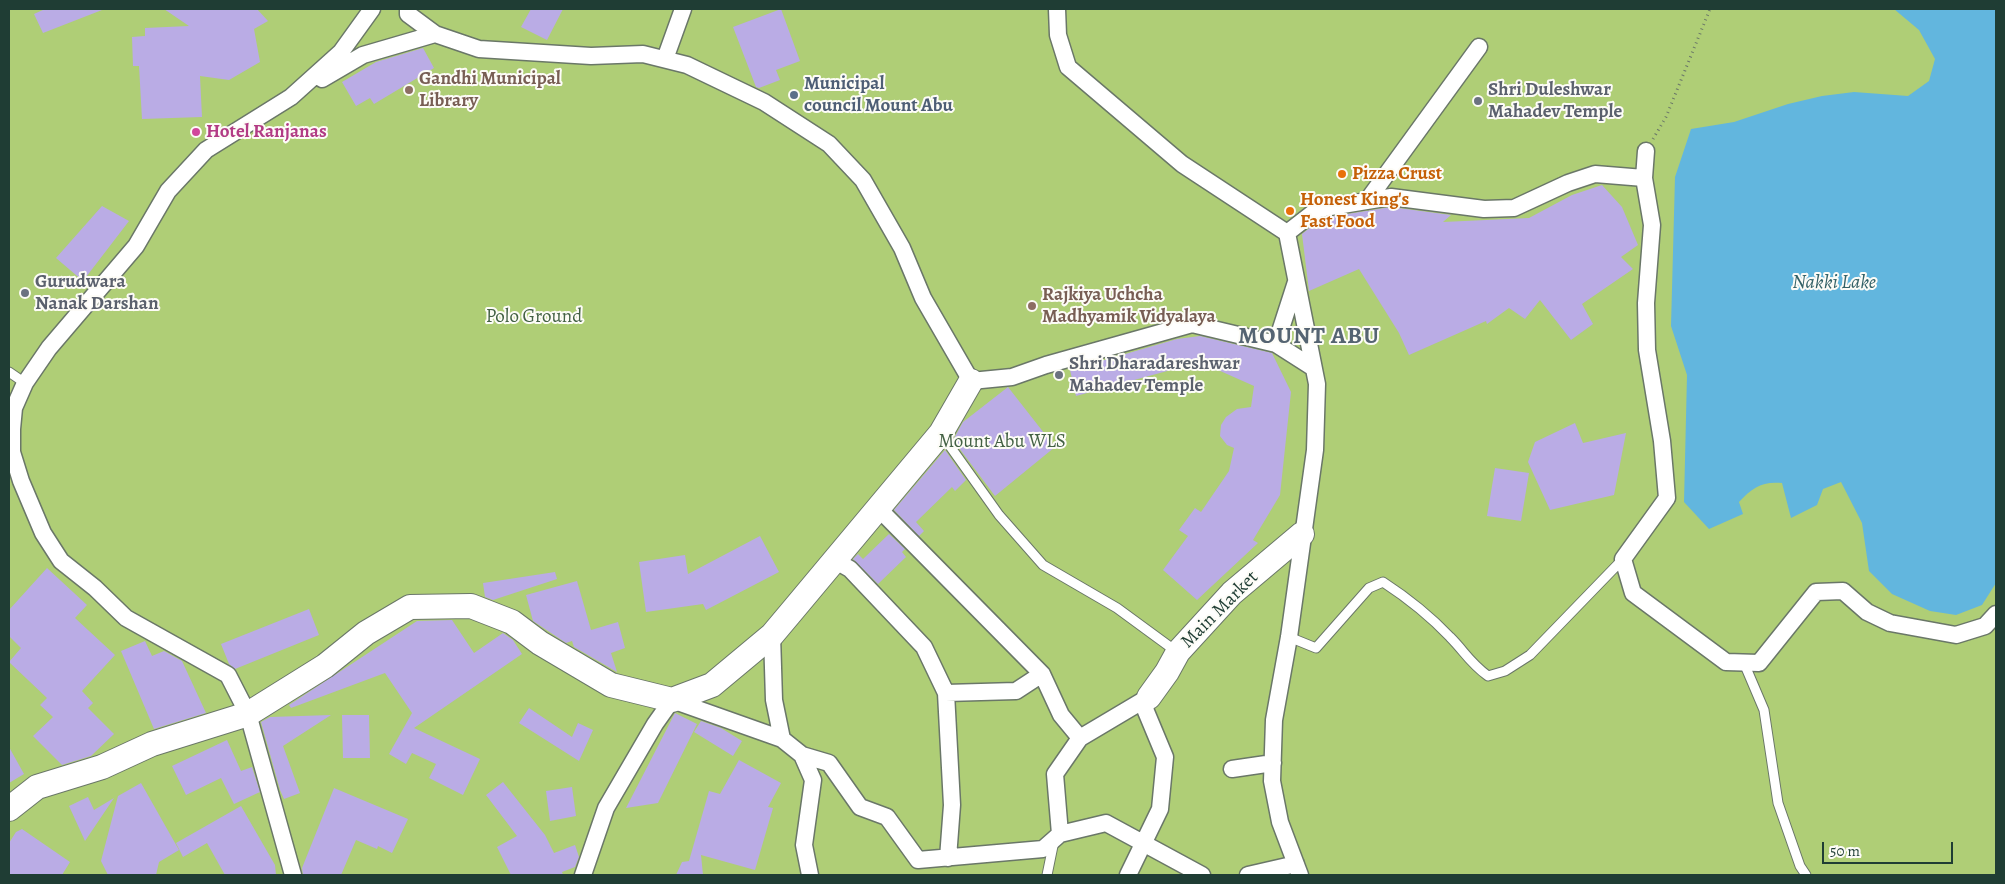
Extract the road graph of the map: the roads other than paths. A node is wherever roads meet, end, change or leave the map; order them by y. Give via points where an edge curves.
1 (372, 9) edge
2 (408, 9) edge
3 (683, 9) edge
4 (1056, 9) edge
5 (435, 34) junction
6 (1479, 47) dead end
7 (665, 59) junction
8 (287, 100) junction
9 (1646, 151) road end
10 (1644, 178) junction
11 (1367, 201) junction
12 (1287, 233) junction
13 (1297, 280) junction
14 (1276, 344) junction
15 (1312, 367) junction
16 (9, 372) edge
17 (971, 381) junction
18 (25, 383) junction
19 (941, 433) junction
20 (15, 482) edge
21 (878, 508) junction
22 (1302, 534) junction
23 (1623, 559) junction
24 (834, 560) junction
25 (1996, 614) edge
26 (772, 635) junction
27 (1289, 638) junction
28 (1178, 652) junction
29 (1744, 663) junction
30 (1042, 674) junction
31 (946, 693) junction
32 (1149, 697) junction
33 (672, 700) junction
34 (248, 714) junction
35 (1080, 738) junction
36 (782, 739) junction
37 (802, 754) junction
38 (1273, 763) junction
39 (1232, 769) dead end
40 (9, 809) edge
41 (1057, 837) junction
42 (1144, 844) junction
43 (948, 858) junction
44 (1298, 870) edge
45 (293, 875) edge
46 (584, 875) edge
47 (810, 875) edge
48 (1047, 875) edge
49 (1128, 875) edge
50 (1202, 875) edge
51 (1248, 875) edge
52 (1806, 875) edge

1 - 8 street via 341,52
2 - 5 street via 408,14
3 - 7 street
4 - 12 street via 1058,35 1068,67 1182,164
5 - 7 street via 479,49 591,56 643,54
5 - 8 street via 363,55
6 - 11 street
7 - 17 street via 687,65 764,102 829,144 863,180 902,248 923,298
8 - 18 street via 206,150 168,191 136,246 49,348
9 - 10 street
10 - 11 street via 1596,174 1514,208 1484,210 1391,196
10 - 23 street via 1652,225 1646,304 1648,350 1667,498
11 - 12 street via 1318,210
12 - 13 street
13 - 14 street
13 - 15 street
14 - 15 street
14 - 17 street via 1192,324 1012,377
15 - 22 street via 1316,384 1315,450
16 - 18 lane
17 - 19 main road
18 - 20 street via 14,408 12,452
19 - 21 main road
19 - 28 lane via 999,515 1043,566 1117,608
20 - 34 street via 61,561 126,618 228,675
21 - 24 main road
21 - 30 street
22 - 27 street
22 - 28 main road, Main Market via 1232,593
23 - 27 lane via 1530,655 1505,671 1488,676 1471,664 1450,637 1398,591 1383,582 1369,588 1316,648
23 - 29 street via 1633,593 1726,662
24 - 26 main road
24 - 31 street via 850,569 924,646
25 - 29 street via 1985,626 1956,635 1890,623 1867,612 1843,591 1816,592 1759,663
26 - 33 main road via 712,685
26 - 36 street via 774,700
27 - 38 street via 1274,720
28 - 32 main road, Main Market
29 - 52 lane via 1764,710 1778,803
30 - 31 street via 1016,691
30 - 35 street via 1061,716
31 - 43 street via 952,805
32 - 35 street
32 - 42 street via 1145,709 1165,758 1160,809
33 - 34 main road via 611,685 540,643 512,622 471,606 410,607 366,633 325,666
33 - 36 street
33 - 46 street via 606,808
34 - 40 main road via 152,744 102,767 37,787
34 - 45 street
35 - 41 street via 1055,774
36 - 37 street
37 - 43 street via 829,763 860,807 886,817 918,860
37 - 47 street via 813,780 804,845
38 - 39 street
38 - 44 street via 1272,781 1280,822
41 - 42 street via 1106,823
41 - 43 street via 1044,849
41 - 48 lane
42 - 49 street
42 - 50 street
44 - 51 street

